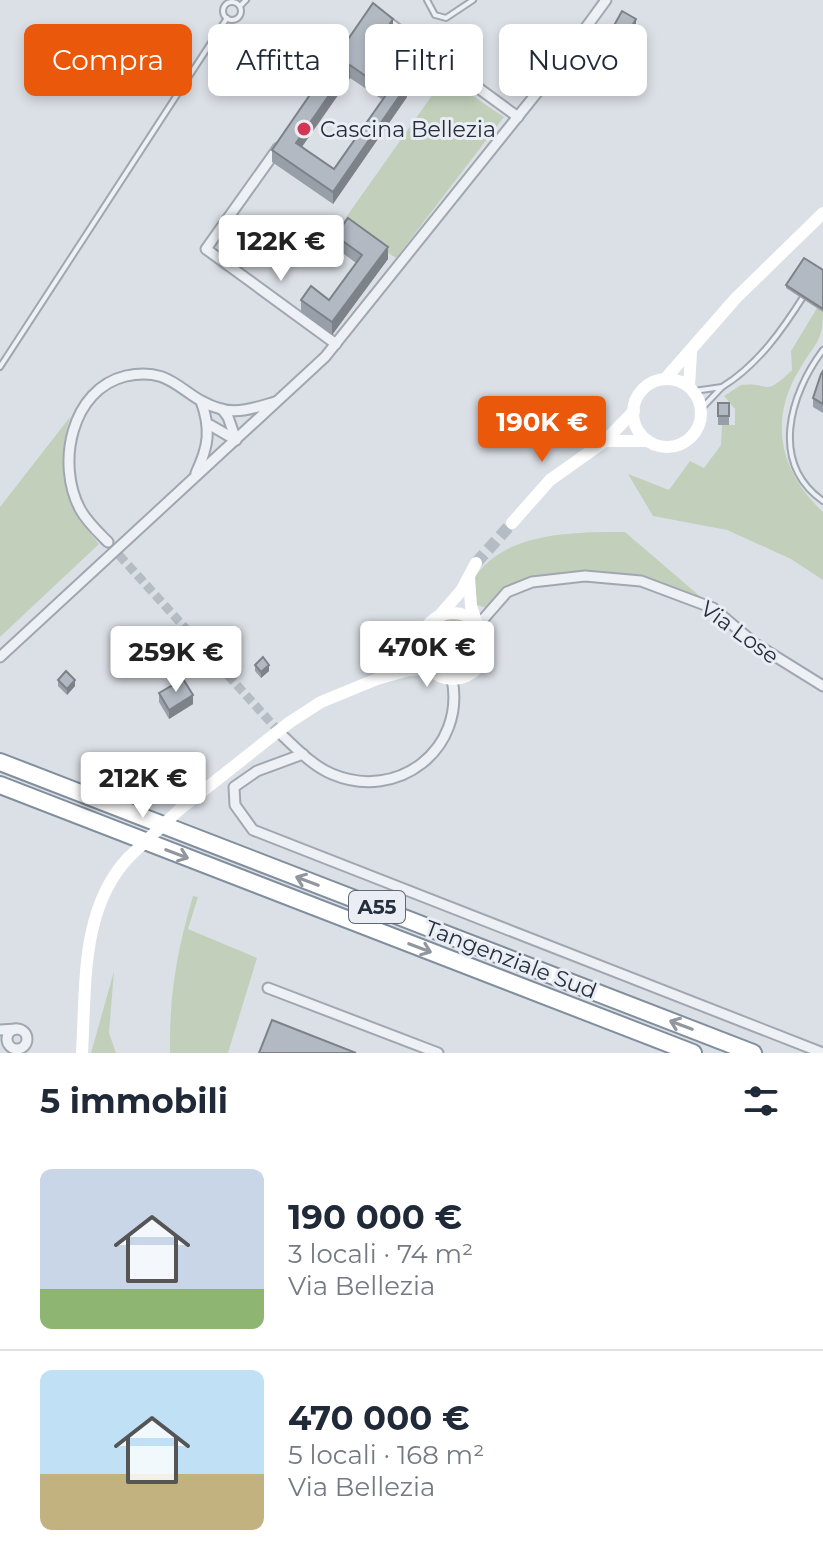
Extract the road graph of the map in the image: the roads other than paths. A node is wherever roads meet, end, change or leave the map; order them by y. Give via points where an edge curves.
1 (246, 0) edge
2 (427, 0) edge
3 (473, 0) edge
4 (606, 0) edge
5 (234, 1) edge
6 (223, 2) edge
7 (240, 6) junction
8 (373, 10) edge
9 (227, 18) junction
10 (518, 117) junction
11 (289, 132) edge
12 (823, 213) edge
13 (808, 290) edge
14 (336, 344) junction
15 (823, 350) edge
16 (691, 353) junction
17 (0, 367) edge
18 (665, 379) junction
19 (722, 387) junction
20 (691, 389) junction
21 (201, 401) junction
22 (277, 402) junction
23 (222, 409) junction
24 (701, 409) junction
25 (634, 411) junction
26 (210, 425) junction
27 (236, 440) junction
28 (605, 441) junction
29 (648, 441) junction
30 (194, 478) junction
31 (823, 499) edge
32 (512, 523) tunnel mouth
33 (108, 542) tunnel mouth
34 (476, 563) tunnel mouth
35 (469, 577) junction
36 (439, 616) junction
37 (477, 623) junction
38 (420, 642) junction
39 (0, 657) edge
40 (429, 669) junction
41 (377, 679) junction
42 (452, 679) junction
43 (823, 686) edge
44 (283, 736) tunnel mouth
45 (303, 754) junction
46 (0, 762) edge
47 (0, 785) edge
48 (268, 988) dead end
49 (16, 1029) junction
50 (0, 1030) edge
51 (6, 1045) edge
52 (22, 1050) edge
53 (82, 1053) edge
54 (438, 1053) edge
55 (693, 1053) edge
56 (753, 1053) edge
57 (823, 1053) edge

1 - 7 lane
2 - 3 lane via 435,15 446,18
4 - 10 street
5 - 6 lane
5 - 7 lane
6 - 9 lane
7 - 9 lane via 239,17
8 - 10 street
9 - 17 lane
10 - 14 street
11 - 14 street via 206,249
12 - 16 street via 736,298
13 - 19 lane via 742,375
14 - 22 street
15 - 31 lane via 800,385 788,431 796,468 810,492
16 - 18 street
16 - 20 street
18 - 20 street
18 - 25 street via 644,388
19 - 20 lane
19 - 24 lane
20 - 24 street
21 - 23 street
21 - 26 street
21 - 33 street via 174,380 141,373 107,384 86,403 69,447 70,475 79,508
22 - 23 street
22 - 27 street
23 - 27 street
24 - 29 street via 697,430 680,444
25 - 28 street
25 - 29 street via 637,427
26 - 27 street
26 - 30 street
27 - 30 street
28 - 29 street
28 - 32 street via 550,480
30 - 39 street
34 - 35 street
35 - 36 street
35 - 37 street
36 - 37 street via 462,614
36 - 38 street
37 - 42 street via 484,633 485,656 473,672
37 - 43 street, Via Lose via 507,592 532,582 585,576 641,581 713,608 754,643
38 - 40 street
38 - 41 street
40 - 41 street
40 - 42 street
41 - 53 street, bridge via 321,702 290,722 180,809 129,857 105,890 93,924
42 - 45 street via 453,724 437,752 417,769 393,779 355,781 332,775
44 - 45 street
45 - 57 street via 257,771 234,787 235,805 253,830
56 -> 46 highway, Tangenziale Sud / A55
47 -> 55 highway, Tangenziale Sud / A55
48 - 54 street
49 - 50 street
49 - 51 street
49 - 52 street via 27,1036
51 - 52 street

